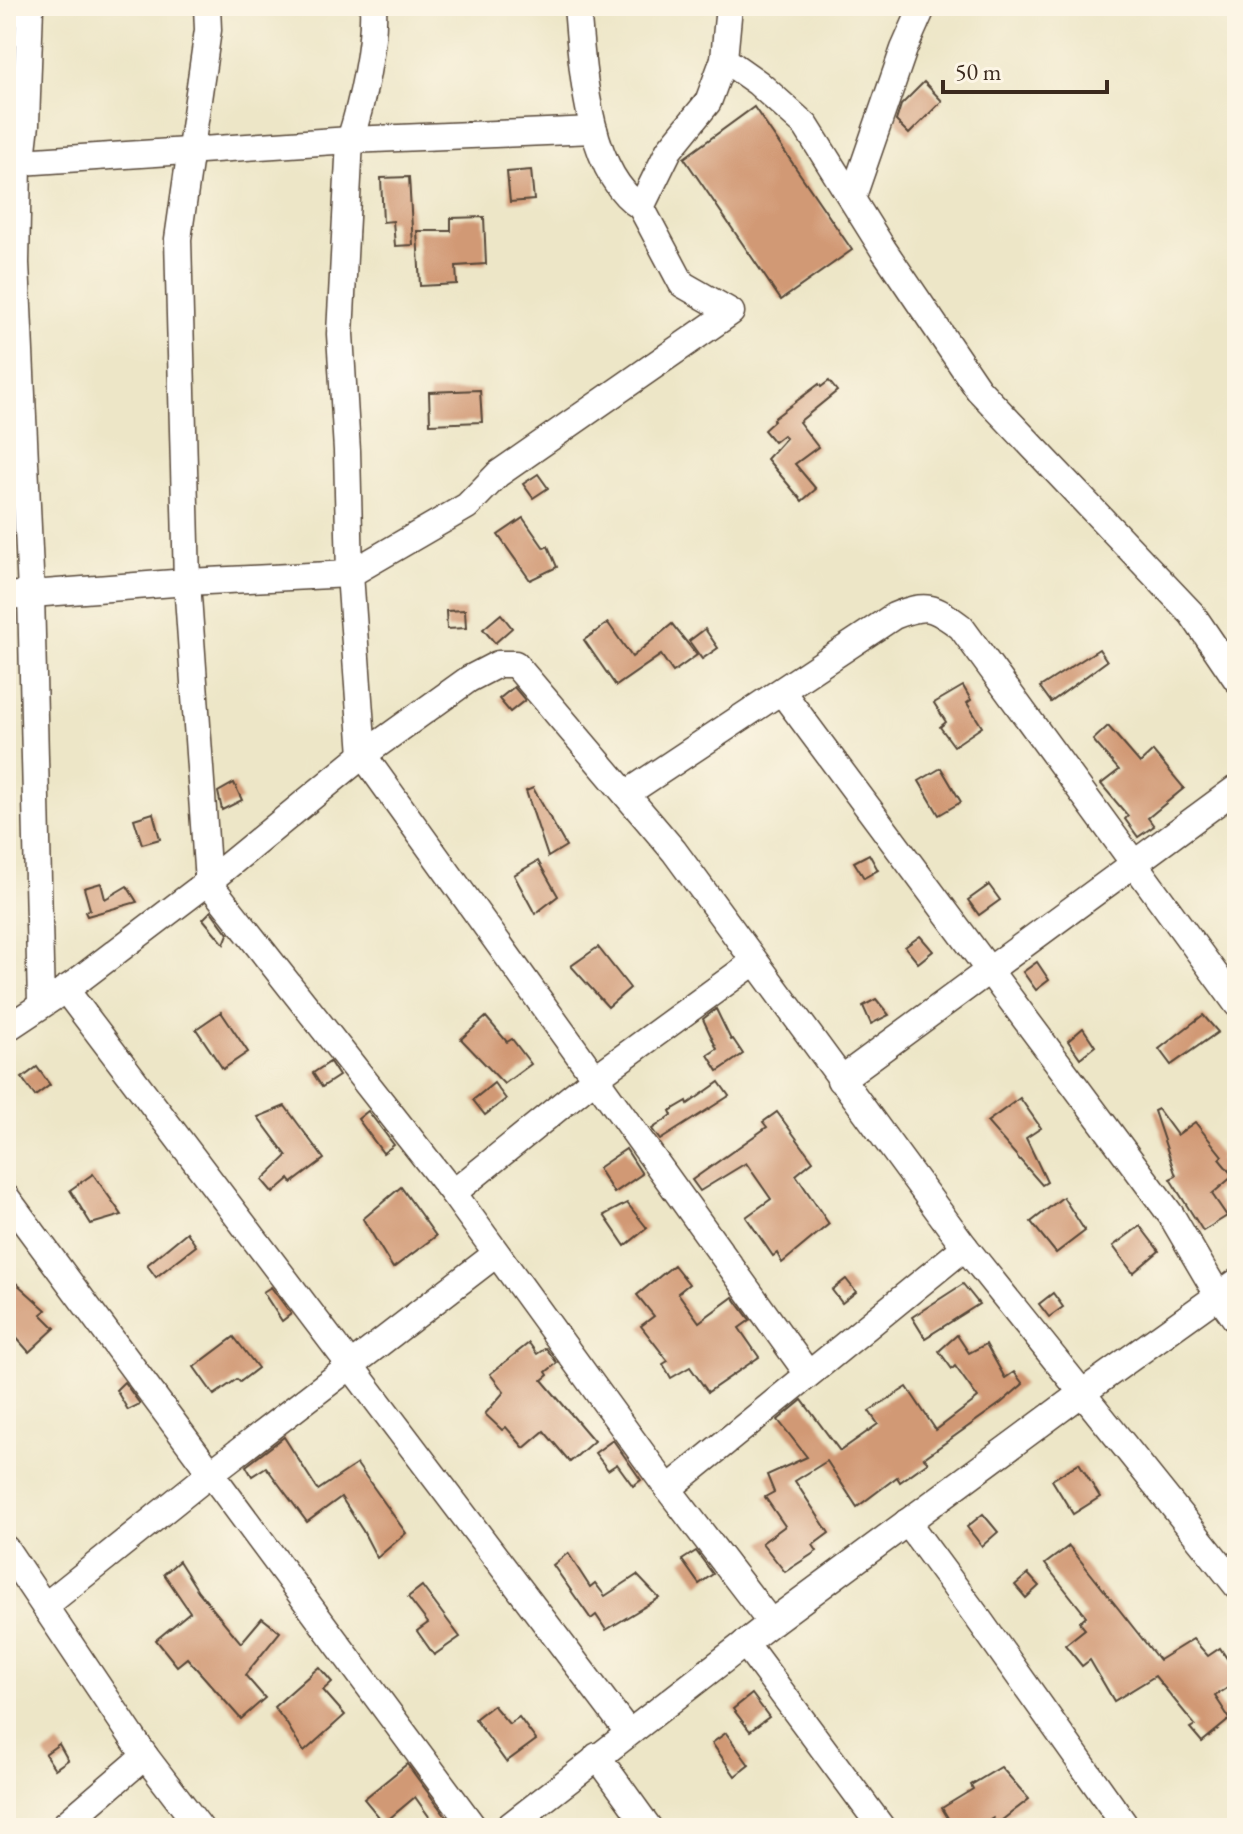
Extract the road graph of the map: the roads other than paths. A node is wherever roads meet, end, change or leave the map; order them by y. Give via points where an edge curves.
1 (30, 6) edge
2 (207, 6) edge
3 (373, 6) edge
4 (577, 6) edge
5 (729, 6) edge
6 (923, 6) edge
7 (724, 59) junction
8 (594, 130) junction
9 (350, 140) junction
10 (190, 150) junction
11 (12, 164) edge
12 (852, 199) junction
13 (641, 207) junction
14 (350, 574) junction
15 (187, 582) junction
16 (19, 595) edge
17 (1237, 680) edge
18 (782, 692) junction
19 (363, 755) junction
20 (1237, 788) edge
21 (626, 794) junction
22 (1136, 864) junction
23 (208, 882) junction
24 (754, 962) junction
25 (987, 972) junction
26 (65, 989) junction
27 (41, 1004) junction
28 (1237, 1004) edge
29 (6, 1029) edge
30 (595, 1078) junction
31 (840, 1080) junction
32 (453, 1193) junction
33 (6, 1197) edge
34 (965, 1247) junction
35 (496, 1254) junction
36 (1228, 1289) edge
37 (1237, 1321) edge
38 (351, 1366) junction
39 (808, 1374) junction
40 (1082, 1393) junction
41 (211, 1473) junction
42 (668, 1489) junction
43 (907, 1522) junction
44 (6, 1549) edge
45 (1237, 1586) edge
46 (45, 1606) junction
47 (771, 1623) junction
48 (745, 1643) junction
49 (628, 1732) junction
50 (145, 1756) junction
51 (597, 1756) junction
52 (61, 1828) edge
53 (200, 1828) edge
54 (474, 1828) edge
55 (507, 1828) edge
56 (649, 1828) edge
57 (882, 1828) edge
58 (1127, 1828) edge

1 - 11 street via 26,124 23,150
2 - 10 street
3 - 9 street via 374,24
4 - 8 street
5 - 7 street
6 - 12 street
7 - 12 street via 806,126
7 - 13 street via 708,102 669,150
8 - 9 street
8 - 13 street via 626,198
9 - 10 street
9 - 14 street via 340,334
10 - 11 street
10 - 15 street via 178,239
11 - 16 street
12 - 17 street via 978,389 1192,614
13 - 14 street via 682,284 731,312 498,474 467,506
14 - 15 street
14 - 19 street
15 - 16 street
15 - 23 street
16 - 27 street
18 - 21 street
18 - 22 street via 894,616 919,607 940,612 961,627
18 - 25 street
19 - 21 street via 469,679 498,664 515,664
19 - 23 street
19 - 30 street
20 - 22 street
21 - 24 street
22 - 25 street
22 - 28 street
23 - 26 street
23 - 32 street
24 - 30 street
24 - 31 street
25 - 31 street
25 - 36 street
26 - 27 street
26 - 38 street
27 - 29 street
30 - 32 street
30 - 39 street
31 - 34 street
32 - 35 street
33 - 41 street
34 - 39 street
34 - 40 street
35 - 38 street
35 - 42 street
36 - 37 street
36 - 40 street
38 - 41 street
38 - 49 street
39 - 42 street
40 - 43 street
40 - 45 street
41 - 46 street
41 - 54 street
42 - 47 street
43 - 47 street
43 - 58 street
44 - 46 street
46 - 50 street
47 - 48 street
48 - 49 street
48 - 57 street
49 - 51 street
50 - 52 street
50 - 53 street
51 - 55 street
51 - 56 street

